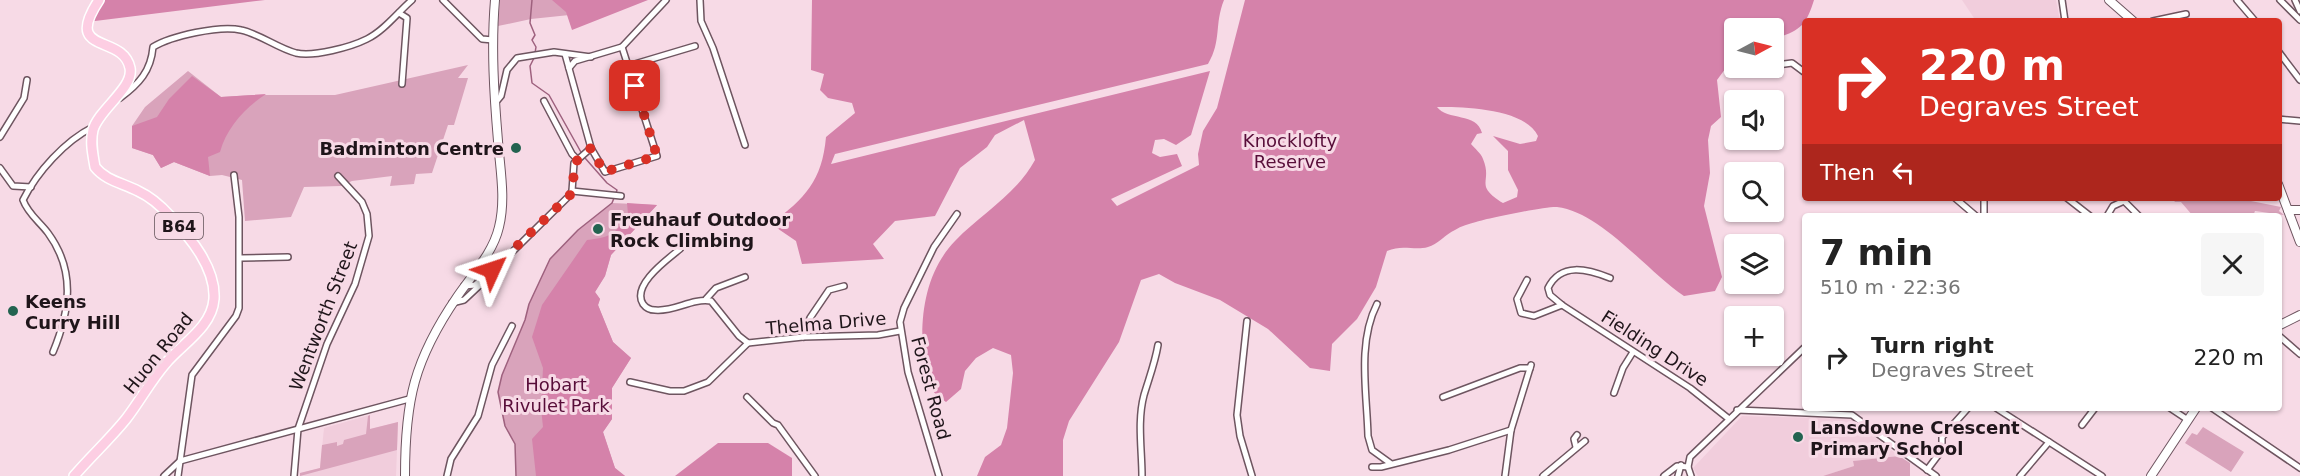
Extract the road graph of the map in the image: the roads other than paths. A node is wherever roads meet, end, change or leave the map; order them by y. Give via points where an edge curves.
1 (99, 0) edge
2 (412, 0) edge
3 (443, 0) edge
4 (495, 0) edge
5 (666, 0) edge
6 (700, 0) edge
7 (2062, 0) edge
8 (2109, 0) edge
9 (2237, 0) edge
10 (2280, 0) edge
11 (2295, 0) edge
12 (2300, 10) edge
13 (399, 13) junction
14 (2186, 14) dead end
15 (2065, 18) edge
16 (2130, 18) edge
17 (2167, 18) edge
18 (2252, 18) edge
19 (2300, 20) edge
20 (493, 40) junction
21 (695, 46) dead end
22 (622, 47) junction
23 (565, 54) junction
24 (2282, 56) edge
25 (591, 57) junction
26 (1784, 64) edge
27 (628, 66) junction
28 (568, 68) junction
29 (1802, 69) edge
30 (27, 80) dead end
31 (2300, 80) edge
32 (402, 84) dead end
33 (544, 101) dead end
34 (496, 102) junction
35 (107, 105) junction
36 (2282, 119) edge
37 (2300, 121) edge
38 (93, 128) junction
39 (0, 137) edge
40 (745, 145) dead end
41 (584, 154) junction
42 (0, 168) edge
43 (234, 175) dead end
44 (338, 176) dead end
45 (31, 187) junction
46 (572, 191) junction
47 (2282, 194) edge
48 (620, 196) dead end
49 (1958, 201) edge
50 (2071, 201) edge
51 (2120, 201) edge
52 (2123, 201) edge
53 (2288, 210) junction
54 (2300, 210) edge
55 (1972, 213) edge
56 (2086, 213) edge
57 (2109, 213) edge
58 (2136, 213) edge
59 (957, 214) dead end
60 (2300, 243) edge
61 (680, 249) dead end
62 (288, 257) dead end
63 (241, 258) junction
64 (497, 267) junction
65 (745, 277) dead end
66 (1610, 278) dead end
67 (1527, 280) dead end
68 (464, 286) junction
69 (844, 286) dead end
70 (706, 299) junction
71 (452, 303) junction
72 (1377, 304) dead end
73 (1562, 305) junction
74 (2300, 315) edge
75 (1247, 321) dead end
76 (2282, 324) edge
77 (512, 326) dead end
78 (900, 331) junction
79 (803, 337) junction
80 (2282, 338) edge
81 (748, 343) junction
82 (1158, 345) dead end
83 (1802, 350) edge
84 (53, 352) dead end
85 (1633, 352) junction
86 (2300, 354) edge
87 (630, 382) dead end
88 (1614, 393) dead end
89 (747, 396) dead end
90 (1443, 397) dead end
91 (409, 399) junction
92 (1737, 411) junction
93 (1965, 411) edge
94 (2001, 411) edge
95 (2093, 411) edge
96 (2174, 411) edge
97 (2194, 411) edge
98 (2216, 411) edge
99 (1852, 415) joint
100 (1729, 419) junction
101 (2188, 420) junction
102 (2082, 425) dead end
103 (298, 429) junction
104 (1511, 430) junction
105 (1577, 435) dead end
106 (1585, 441) dead end
107 (2049, 442) junction
108 (1576, 447) junction
109 (180, 461) junction
110 (1390, 463) junction
111 (1681, 465) junction
112 (1372, 467) dead end
113 (1688, 467) junction
114 (2300, 468) edge
115 (1927, 470) junction
116 (74, 476) edge
117 (164, 476) edge
118 (178, 476) edge
119 (294, 476) edge
120 (405, 476) edge
121 (447, 476) edge
122 (814, 476) edge
123 (939, 476) edge
124 (1142, 476) edge
125 (1252, 476) edge
126 (1505, 476) edge
127 (1543, 476) edge
128 (1664, 476) edge
129 (1678, 476) edge
130 (1691, 476) edge
131 (1936, 476) edge
132 (2020, 476) edge
133 (2102, 476) edge
134 (2151, 476) edge

1 - 35 main road via 89,16 88,34 124,56 130,68 127,82
2 - 13 street
3 - 20 street via 482,39
4 - 20 street
5 - 22 street
6 - 40 street via 700,20 712,42
7 - 15 street
8 - 16 street
9 - 18 street
10 - 19 street
11 - 12 street
13 - 32 street via 407,18
13 - 35 street via 366,40 315,53 297,53 243,30 228,28 164,40 153,47 152,63 142,81
14 - 17 street
20 - 34 street
21 - 27 street
22 - 25 street
22 - 27 street
23 - 25 street
23 - 28 street
23 - 34 street via 517,58 505,74
24 - 31 street
25 - 28 street via 575,61
26 - 29 street via 1798,64
27 - 41 street via 657,156 604,172
28 - 41 street
30 - 39 street via 24,98
33 - 41 street via 572,154
34 - 68 street via 499,224 490,248
35 - 38 main road
36 - 37 street
38 - 45 street via 70,143
38 - 116 main road, Huon Road / B64 via 92,150 98,171 145,194 173,219 198,253 212,284 214,300 206,321 168,361 126,420
41 - 46 street via 573,167
42 - 45 street via 13,186
43 - 63 street
44 - 103 street, Wentworth Street via 362,202 369,236 355,284 327,344
45 - 84 street via 24,203 59,251 70,292 69,312
46 - 48 street
46 - 64 street
47 - 53 street
49 - 55 street
50 - 56 street
51 - 57 street
52 - 58 street
53 - 54 street
53 - 60 street
59 - 78 street, Forest Road via 934,247 904,308
61 - 70 street via 642,285 642,303 660,310
62 - 63 street
63 - 109 street via 236,316 199,364 189,384
64 - 68 street via 475,285
64 - 71 street via 465,300
65 - 70 street via 716,288
66 - 73 street via 1587,270 1558,274 1548,288
67 - 73 street via 1517,298 1521,313 1534,316
68 - 71 street
69 - 79 street via 829,290 810,318
70 - 81 street via 714,303
71 - 91 street via 422,352
72 - 110 street via 1364,345 1369,443 1377,455
73 - 85 street, Fielding Drive
74 - 76 street
75 - 125 street via 1237,415
77 - 121 street via 492,365 478,416 451,459
78 - 79 street, Thelma Drive
78 - 123 street, Forest Road
79 - 81 street, Thelma Drive
80 - 86 street
81 - 87 street, Thelma Drive via 714,379 694,390 673,392
82 - 124 street via 1142,406
83 - 92 street
85 - 88 street
85 - 100 street, Fielding Drive via 1690,388
89 - 122 street via 778,425
90 - 104 street via 1531,366
91 - 103 street
91 - 120 street
92 - 99 street
92 - 100 street
93 - 115 street via 1942,437 1940,455
94 - 107 street
95 - 102 street
96 - 101 street
97 - 101 street
98 - 114 street
99 - 115 street
100 - 113 street via 1690,458
101 - 134 street
103 - 109 street
103 - 119 street, Wentworth Street
104 - 110 street
104 - 126 street
105 - 108 street
106 - 108 street
107 - 132 street
107 - 133 street
108 - 127 street
109 - 117 street
109 - 118 street
110 - 112 street
111 - 113 street
111 - 128 street
111 - 129 street
113 - 130 street
115 - 131 street

